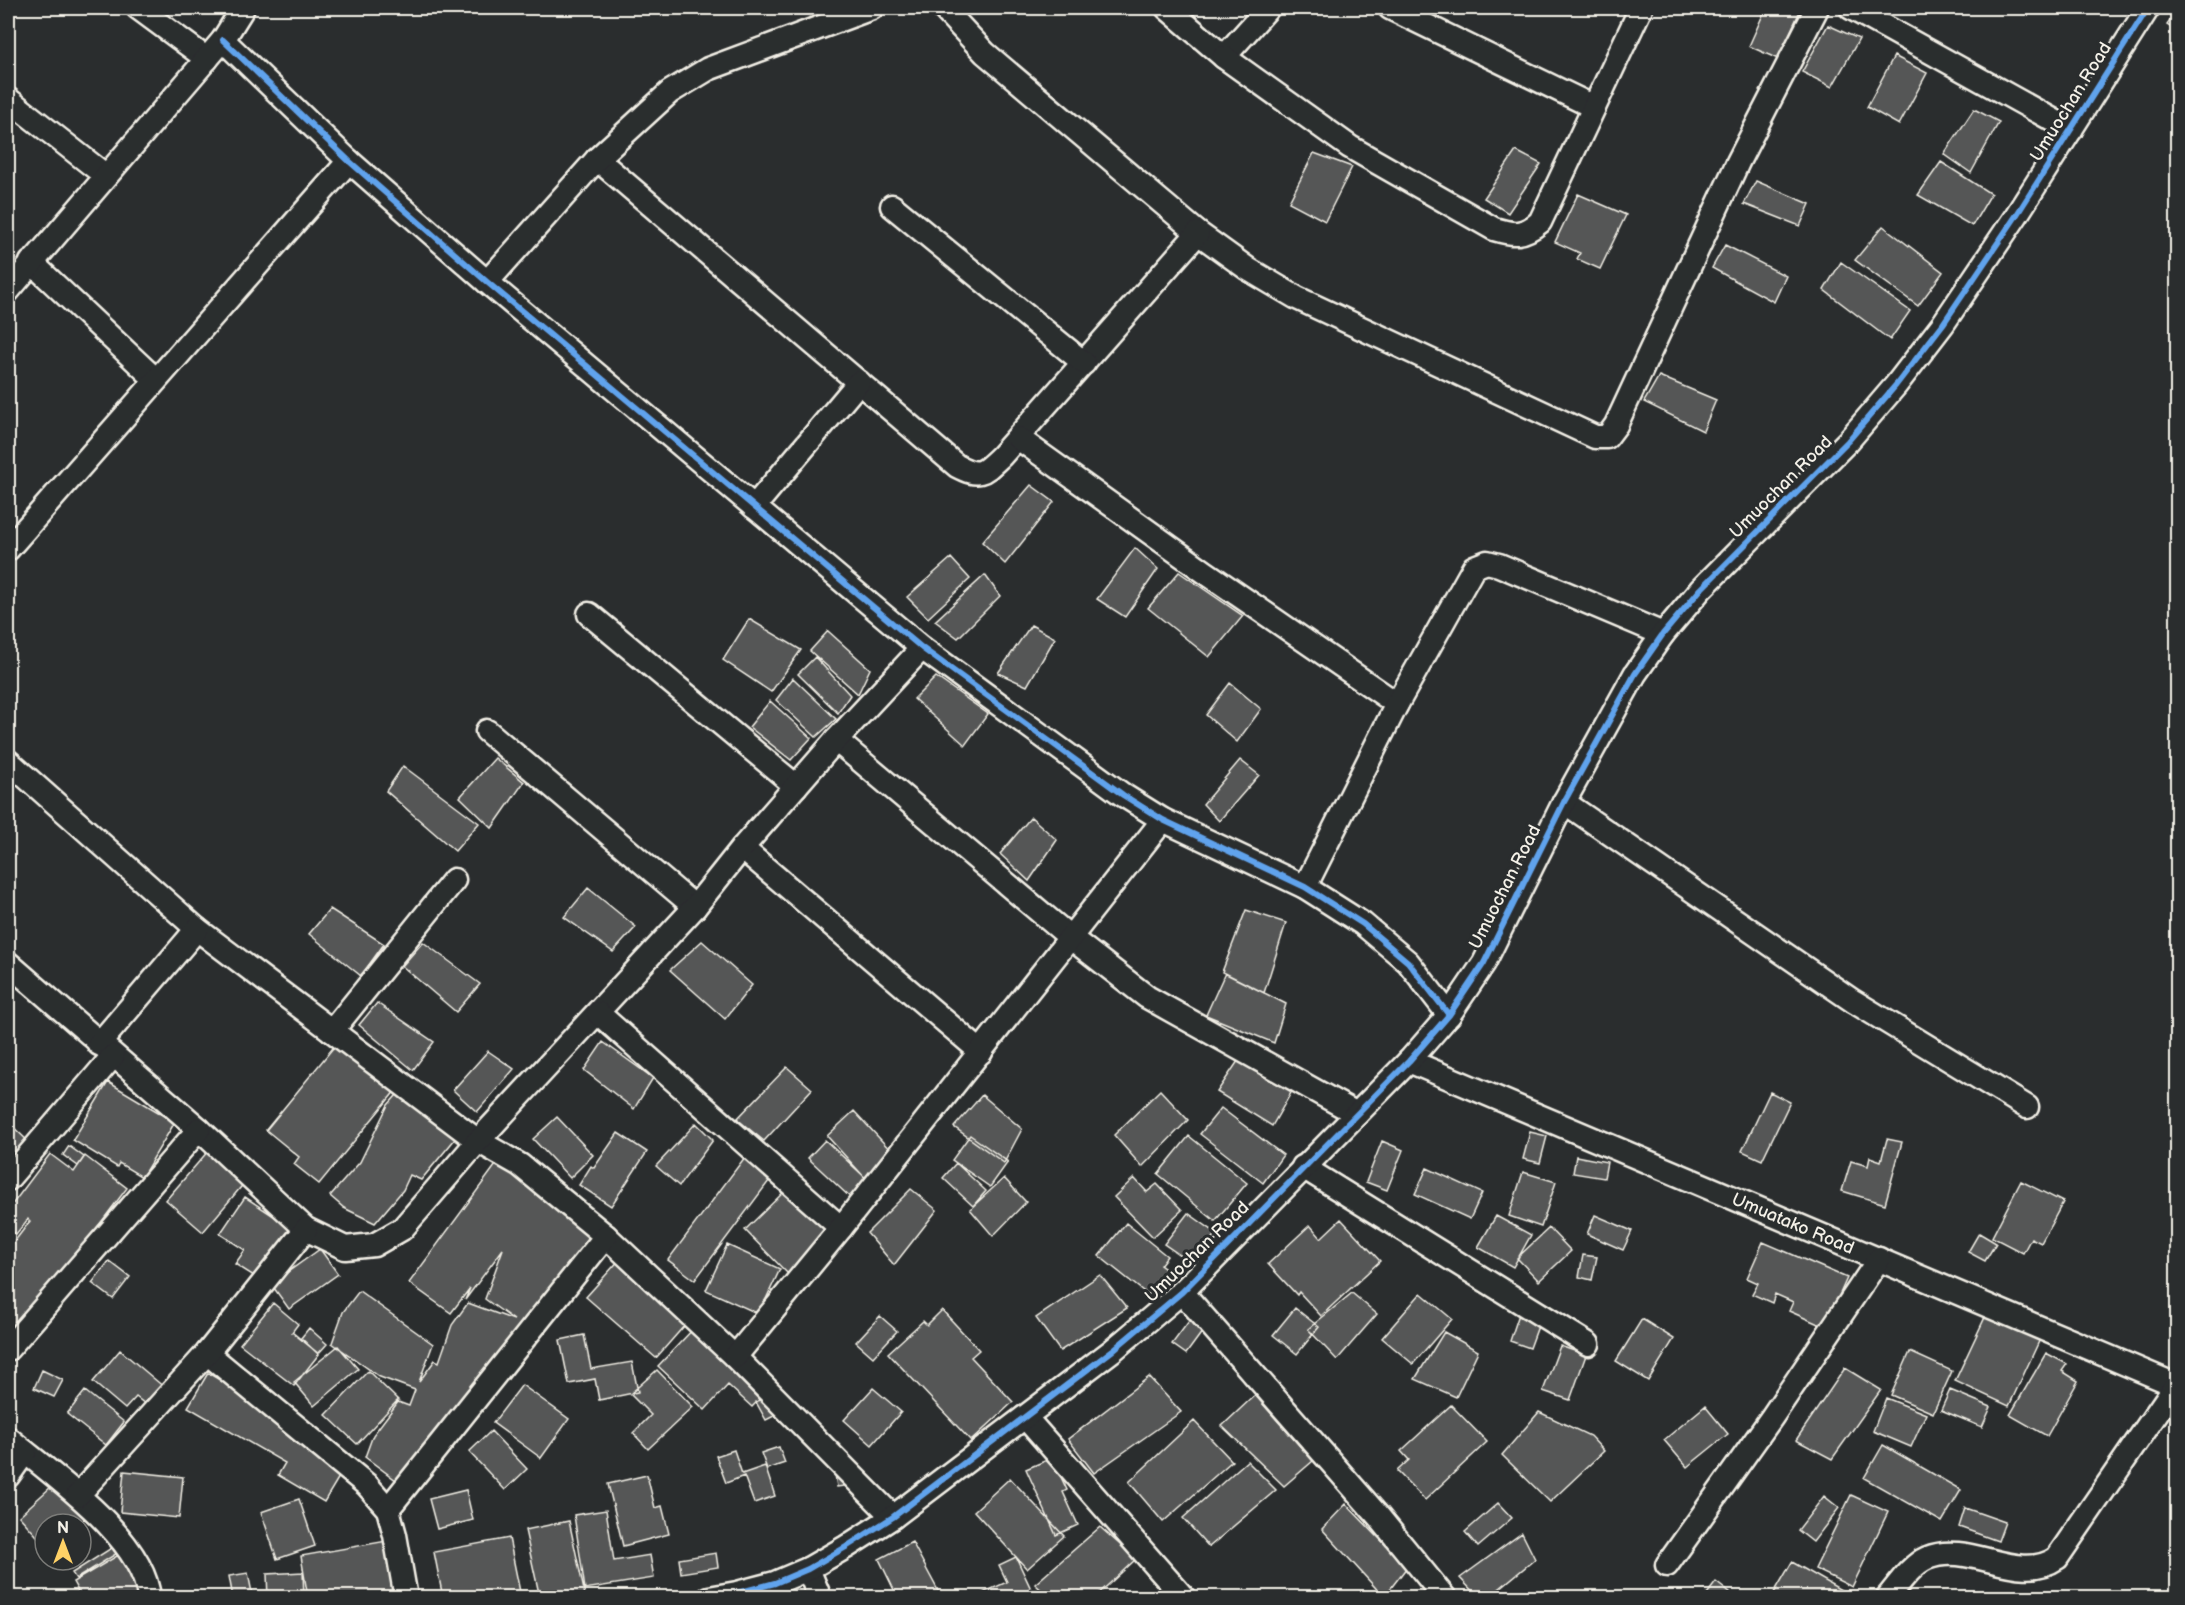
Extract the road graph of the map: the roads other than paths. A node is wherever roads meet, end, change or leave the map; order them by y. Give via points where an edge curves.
1 (138, 8) edge
2 (243, 8) edge
3 (943, 8) edge
4 (1167, 8) edge
5 (1268, 8) edge
6 (1390, 8) edge
7 (1641, 8) edge
8 (1817, 8) edge
9 (1851, 8) edge
10 (2148, 8) edge
11 (857, 10) edge
12 (1880, 14) edge
13 (223, 40) junction
14 (1224, 57) junction
15 (207, 59) junction
16 (8, 99) edge
17 (1594, 107) junction
18 (2071, 130) junction
19 (597, 159) junction
20 (349, 161) junction
21 (106, 176) junction
22 (892, 206) dead end
23 (1198, 233) junction
24 (31, 262) junction
25 (487, 282) junction
26 (8, 291) edge
27 (1084, 363) junction
28 (156, 380) junction
29 (859, 382) junction
30 (1018, 438) junction
31 (754, 507) junction
32 (8, 549) edge
33 (589, 615) dead end
34 (1663, 634) junction
35 (922, 648) junction
36 (1397, 704) junction
37 (487, 731) dead end
38 (836, 740) junction
39 (8, 761) edge
40 (796, 786) junction
41 (1564, 802) junction
42 (1163, 820) junction
43 (742, 848) junction
44 (454, 880) dead end
45 (1305, 887) junction
46 (695, 907) junction
47 (196, 929) junction
48 (1071, 938) junction
49 (8, 963) edge
50 (598, 1013) junction
51 (1449, 1015) junction
52 (332, 1031) junction
53 (106, 1050) junction
54 (981, 1052) junction
55 (1409, 1062) junction
56 (2027, 1107) dead end
57 (1357, 1114) junction
58 (199, 1129) junction
59 (478, 1141) junction
60 (1303, 1167) junction
61 (8, 1179) edge
62 (841, 1228) junction
63 (306, 1229) junction
64 (606, 1236) junction
65 (1879, 1259) junction
66 (1182, 1292) junction
67 (1588, 1344) dead end
68 (8, 1349) edge
69 (207, 1353) junction
70 (735, 1357) junction
71 (2176, 1385) edge
72 (1025, 1417) junction
73 (16, 1445) edge
74 (8, 1476) edge
75 (78, 1495) junction
76 (388, 1509) junction
77 (893, 1517) junction
78 (1667, 1565) dead end
79 (808, 1569) junction
80 (149, 1598) edge
81 (406, 1598) edge
82 (709, 1598) edge
83 (820, 1598) edge
84 (1184, 1598) edge
85 (1445, 1598) edge
86 (1887, 1598) edge

1 - 15 street
2 - 13 street
3 - 23 street via 985,53
4 - 14 street
5 - 14 street
6 - 17 street
7 - 17 street
8 - 23 street via 1738,162 1607,437 1594,437 1297,298
9 - 12 street
10 - 18 street, Umuochan Road
11 - 19 street via 708,69 670,92
12 - 18 street
13 - 15 street
13 - 20 street
14 - 17 street via 1350,147 1494,229 1512,234 1528,232 1540,222
15 - 21 street
16 - 21 street
18 - 34 street, Umuochan Road via 1943,324 1896,386 1848,441 1701,589
19 - 25 street
19 - 29 street
20 - 25 street
20 - 28 street
21 - 24 street
22 - 27 street
23 - 27 street
24 - 26 street
24 - 28 street
25 - 31 street
27 - 30 street
28 - 32 street
29 - 30 street via 970,473 985,471
29 - 31 street
30 - 36 street
31 - 35 street
33 - 40 street
34 - 36 street via 1487,562 1474,567
34 - 41 street, Umuochan Road via 1635,675
35 - 38 street
35 - 42 street
36 - 45 street
37 - 46 street
38 - 40 street
38 - 48 street
39 - 47 street
40 - 43 street
41 - 51 street, Umuochan Road via 1484,963
41 - 56 street via 1853,1002
42 - 45 street
42 - 48 street
43 - 46 street
43 - 54 street
44 - 52 street
45 - 51 street via 1364,924 1408,962
46 - 50 street
47 - 52 street
47 - 53 street
48 - 54 street
48 - 57 street via 1147,997
49 - 53 street
50 - 59 street
50 - 62 street
51 - 55 street, Umuochan Road
52 - 59 street
53 - 58 street
53 - 61 street
54 - 62 street
55 - 57 street, Umuochan Road
55 - 65 street, Umuatako Road
57 - 60 street, Umuochan Road
58 - 63 street
58 - 68 street
59 - 63 street via 402,1229 374,1245 345,1248
59 - 64 street via 520,1165
60 - 66 street, Umuochan Road
60 - 67 street
62 - 70 street
63 - 69 street
64 - 70 street
64 - 76 street
65 - 71 street, Umuatako Road
65 - 78 street
66 - 72 street, Umuochan Road
66 - 85 street
69 - 75 street
69 - 76 street via 367,1485
70 - 77 street
71 - 86 street via 2057,1558 2030,1568 1943,1554 1925,1559 1911,1570
72 - 77 street, Umuochan Road
72 - 84 street
73 - 74 street
73 - 75 street
75 - 80 street via 138,1561
76 - 81 street
77 - 79 street, Umuochan Road
79 - 82 street, Umuochan Road via 775,1583
79 - 83 street

